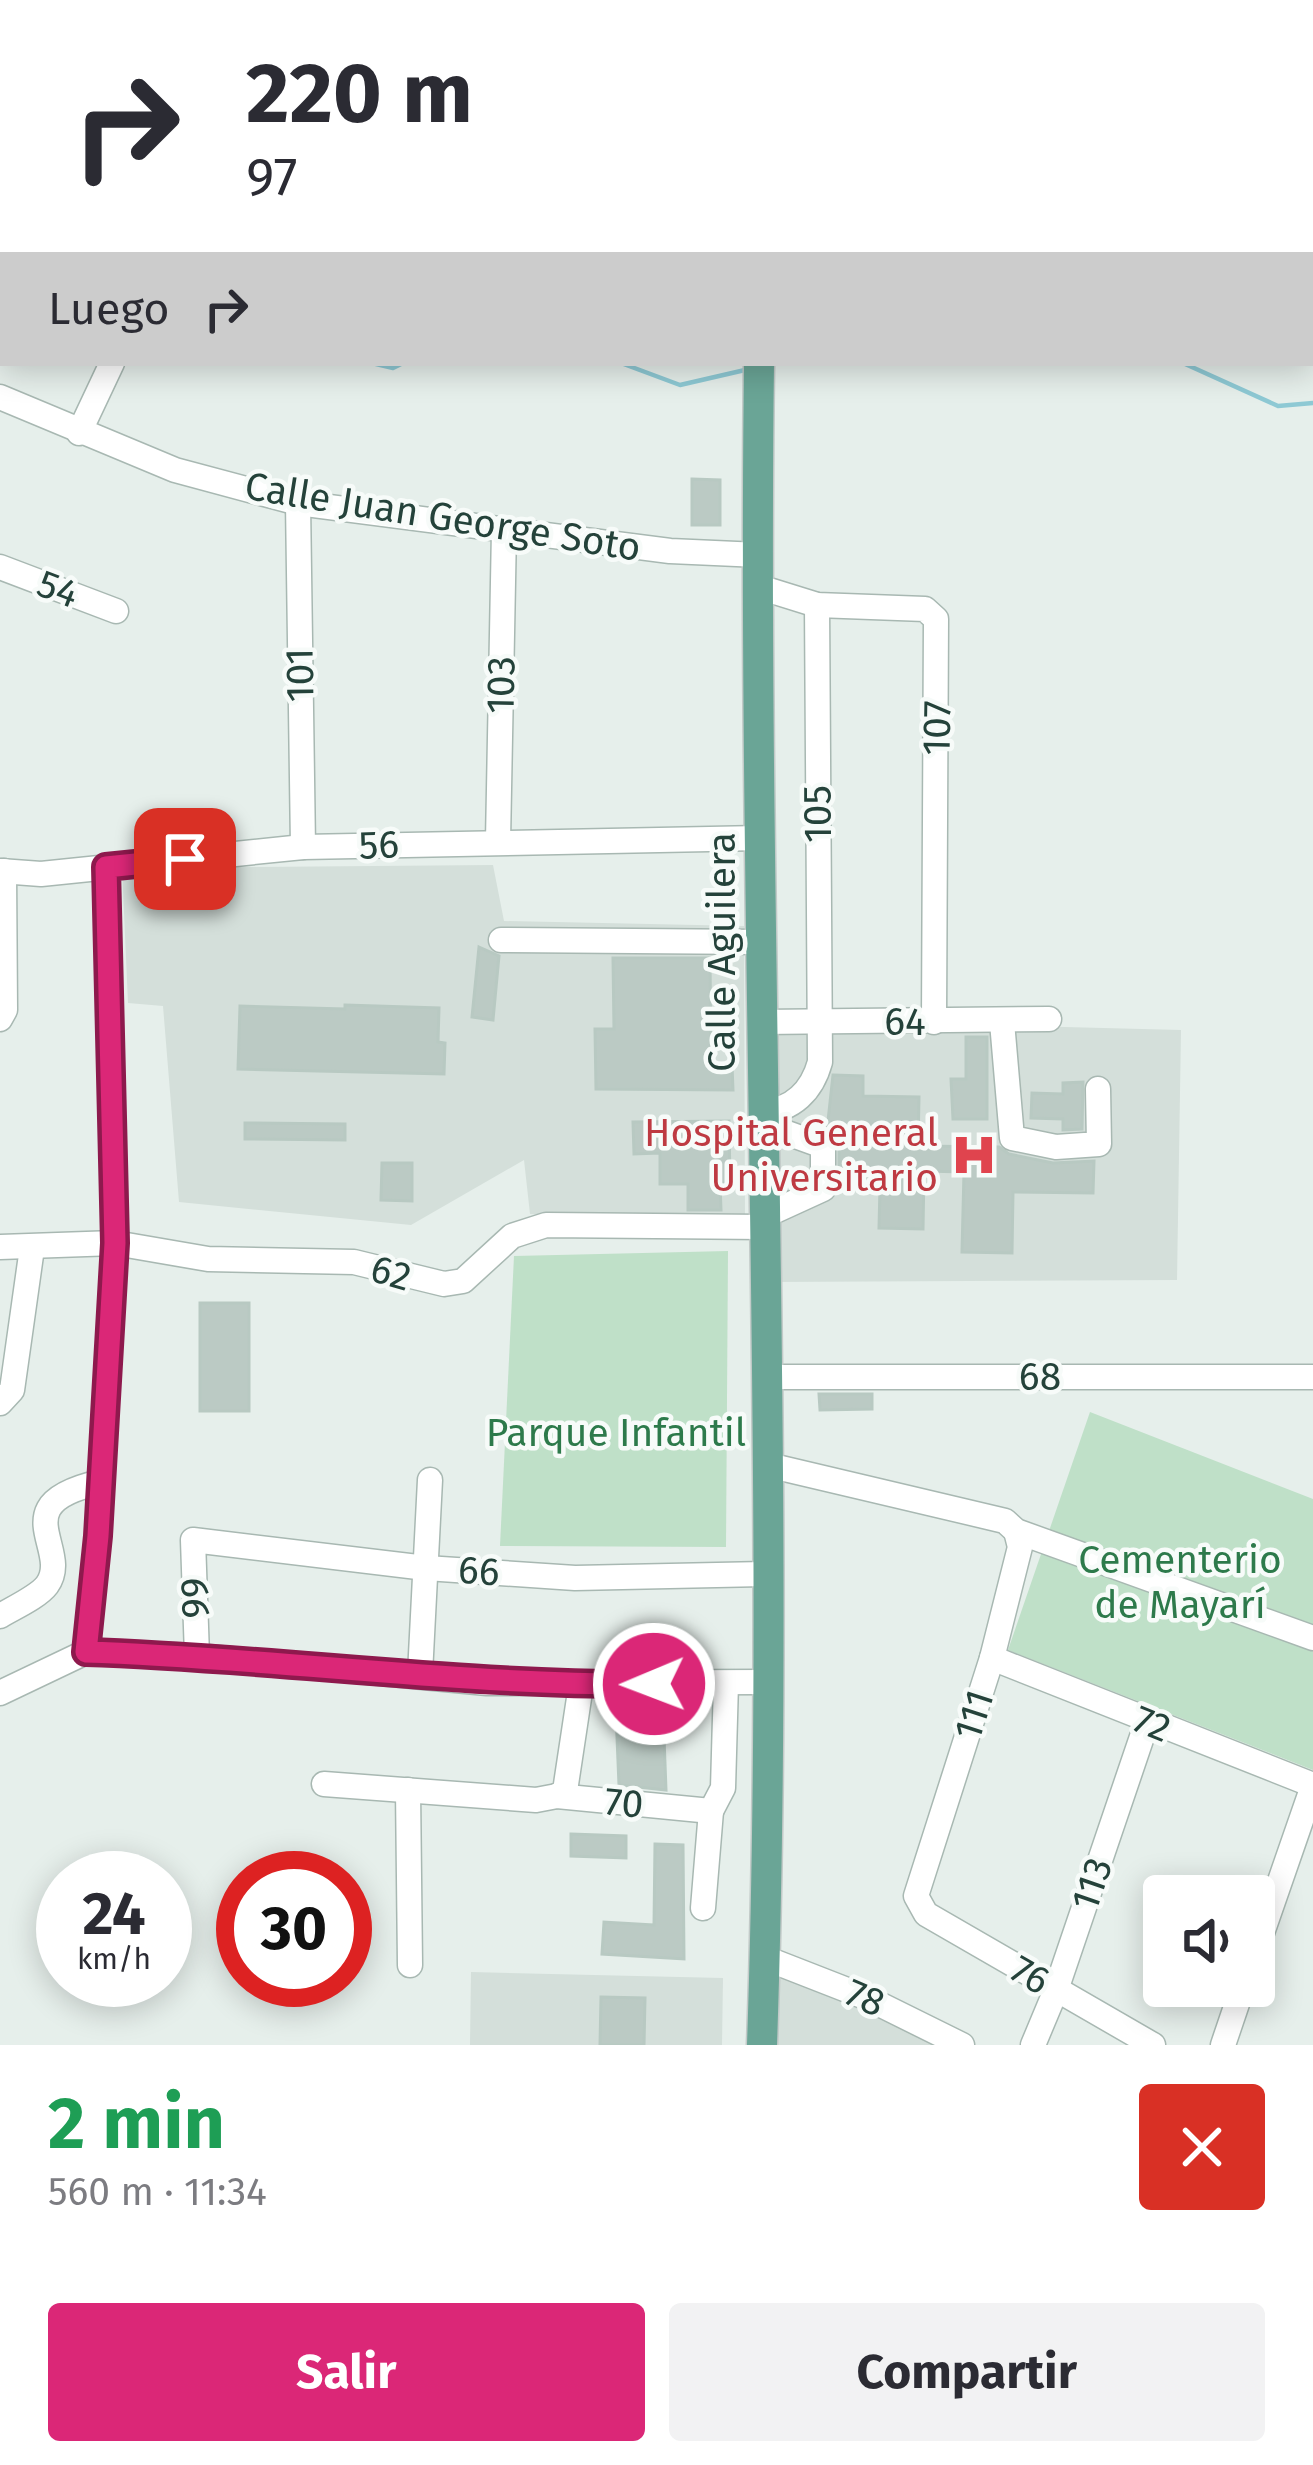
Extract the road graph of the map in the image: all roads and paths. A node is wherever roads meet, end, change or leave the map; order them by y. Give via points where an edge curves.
1 (111, 366) edge
2 (759, 368) edge
3 (0, 397) edge
4 (79, 433) junction
5 (298, 503) junction
6 (504, 530) junction
7 (759, 555) junction
8 (0, 567) edge
9 (759, 587) junction
10 (818, 605) junction
11 (116, 611) dead end
12 (760, 838) junction
13 (498, 841) junction
14 (303, 848) junction
15 (106, 867) junction
16 (2, 871) edge
17 (501, 940) dead end
18 (760, 942) junction
19 (1, 1018) edge
20 (1049, 1019) dead end
21 (760, 1022) junction
22 (818, 1022) junction
23 (934, 1022) junction
24 (1002, 1022) junction
25 (1098, 1089) dead end
26 (762, 1118) junction
27 (764, 1222) junction
28 (115, 1243) junction
29 (0, 1247) edge
30 (32, 1248) junction
31 (766, 1377) junction
32 (1313, 1377) edge
33 (1, 1403) edge
34 (768, 1465) junction
35 (430, 1480) dead end
36 (101, 1482) junction
37 (1016, 1531) junction
38 (193, 1540) joint
39 (426, 1568) junction
40 (767, 1574) junction
41 (0, 1616) edge
42 (1313, 1638) edge
43 (86, 1652) junction
44 (196, 1656) junction
45 (992, 1658) junction
46 (420, 1674) junction
47 (766, 1682) junction
48 (726, 1683) junction
49 (581, 1685) junction
50 (0, 1693) edge
51 (1147, 1722) junction
52 (324, 1784) dead end
53 (1313, 1786) edge
54 (408, 1790) junction
55 (557, 1796) junction
56 (711, 1811) junction
57 (1275, 1895) edge
58 (916, 1896) joint
59 (703, 1908) dead end
60 (765, 1958) junction
61 (410, 1965) dead end
62 (1056, 1990) junction
63 (1237, 2007) edge
64 (762, 2045) edge
65 (962, 2045) edge
66 (1033, 2045) edge
67 (1153, 2045) edge
68 (1223, 2045) edge

1 - 4 street
2 - 7 main road, Calle Aguilera
3 - 4 street, Calle Juan George Soto
4 - 5 street, Calle Juan George Soto via 175,470
5 - 6 street, Calle Juan George Soto
5 - 14 street, 101
6 - 7 street, Calle Juan George Soto
6 - 13 street, 103
7 - 9 main road, Calle Aguilera
8 - 11 street, 54
9 - 10 street, 107
9 - 12 main road, Calle Aguilera
10 - 22 street, 105
10 - 23 street, 107 via 919,608 937,619
12 - 13 street, 56
12 - 18 main road, Calle Aguilera
13 - 14 street, 56
14 - 15 street, 56
15 - 16 street, 56
15 - 28 street
16 - 19 street
17 - 18 street
18 - 21 main road, Calle Aguilera
20 - 24 street, 64
21 - 22 street, 64
21 - 26 main road, Calle Aguilera
22 - 23 street, 64
22 - 26 street, 105 via 820,1062 809,1089
23 - 24 street, 64
24 - 25 street via 1012,1138 1099,1144
26 - 27 main road, Calle Aguilera
26 - 27 street via 823,1146 823,1189
27 - 28 street, 62 via 546,1225 512,1236 463,1281 443,1284 354,1262 208,1259
27 - 31 main road, Calle Aguilera
28 - 30 street, 62
28 - 36 street
29 - 30 street, 62
30 - 33 street via 11,1390
31 - 32 street, 68
31 - 34 main road, Calle Aguilera
34 - 37 street
34 - 40 main road, Calle Aguilera
35 - 39 street
36 - 41 street via 51,1498 47,1585
36 - 43 street
37 - 42 street
37 - 45 street, 111 via 1020,1547
38 - 39 street, 66
38 - 44 street, 99
39 - 40 street, 66 via 575,1578
39 - 46 street
40 - 47 main road, Calle Aguilera
43 - 44 street
43 - 50 street
44 - 46 street
45 - 51 street, 72
45 - 58 street, 111
46 - 49 street
47 - 48 street
47 - 60 main road, Calle Aguilera
48 - 49 street
48 - 56 street via 723,1788
49 - 55 street via 565,1791
51 - 53 street, 72
51 - 62 street, 113
52 - 54 street, 70
53 - 57 street
54 - 55 street, 70
54 - 61 street
55 - 56 street, 70
56 - 59 street
58 - 62 street, 76 via 926,1914
60 - 64 main road, Calle Aguilera
60 - 65 street, 78
62 - 66 street, 113
62 - 67 street, 76
63 - 68 street

